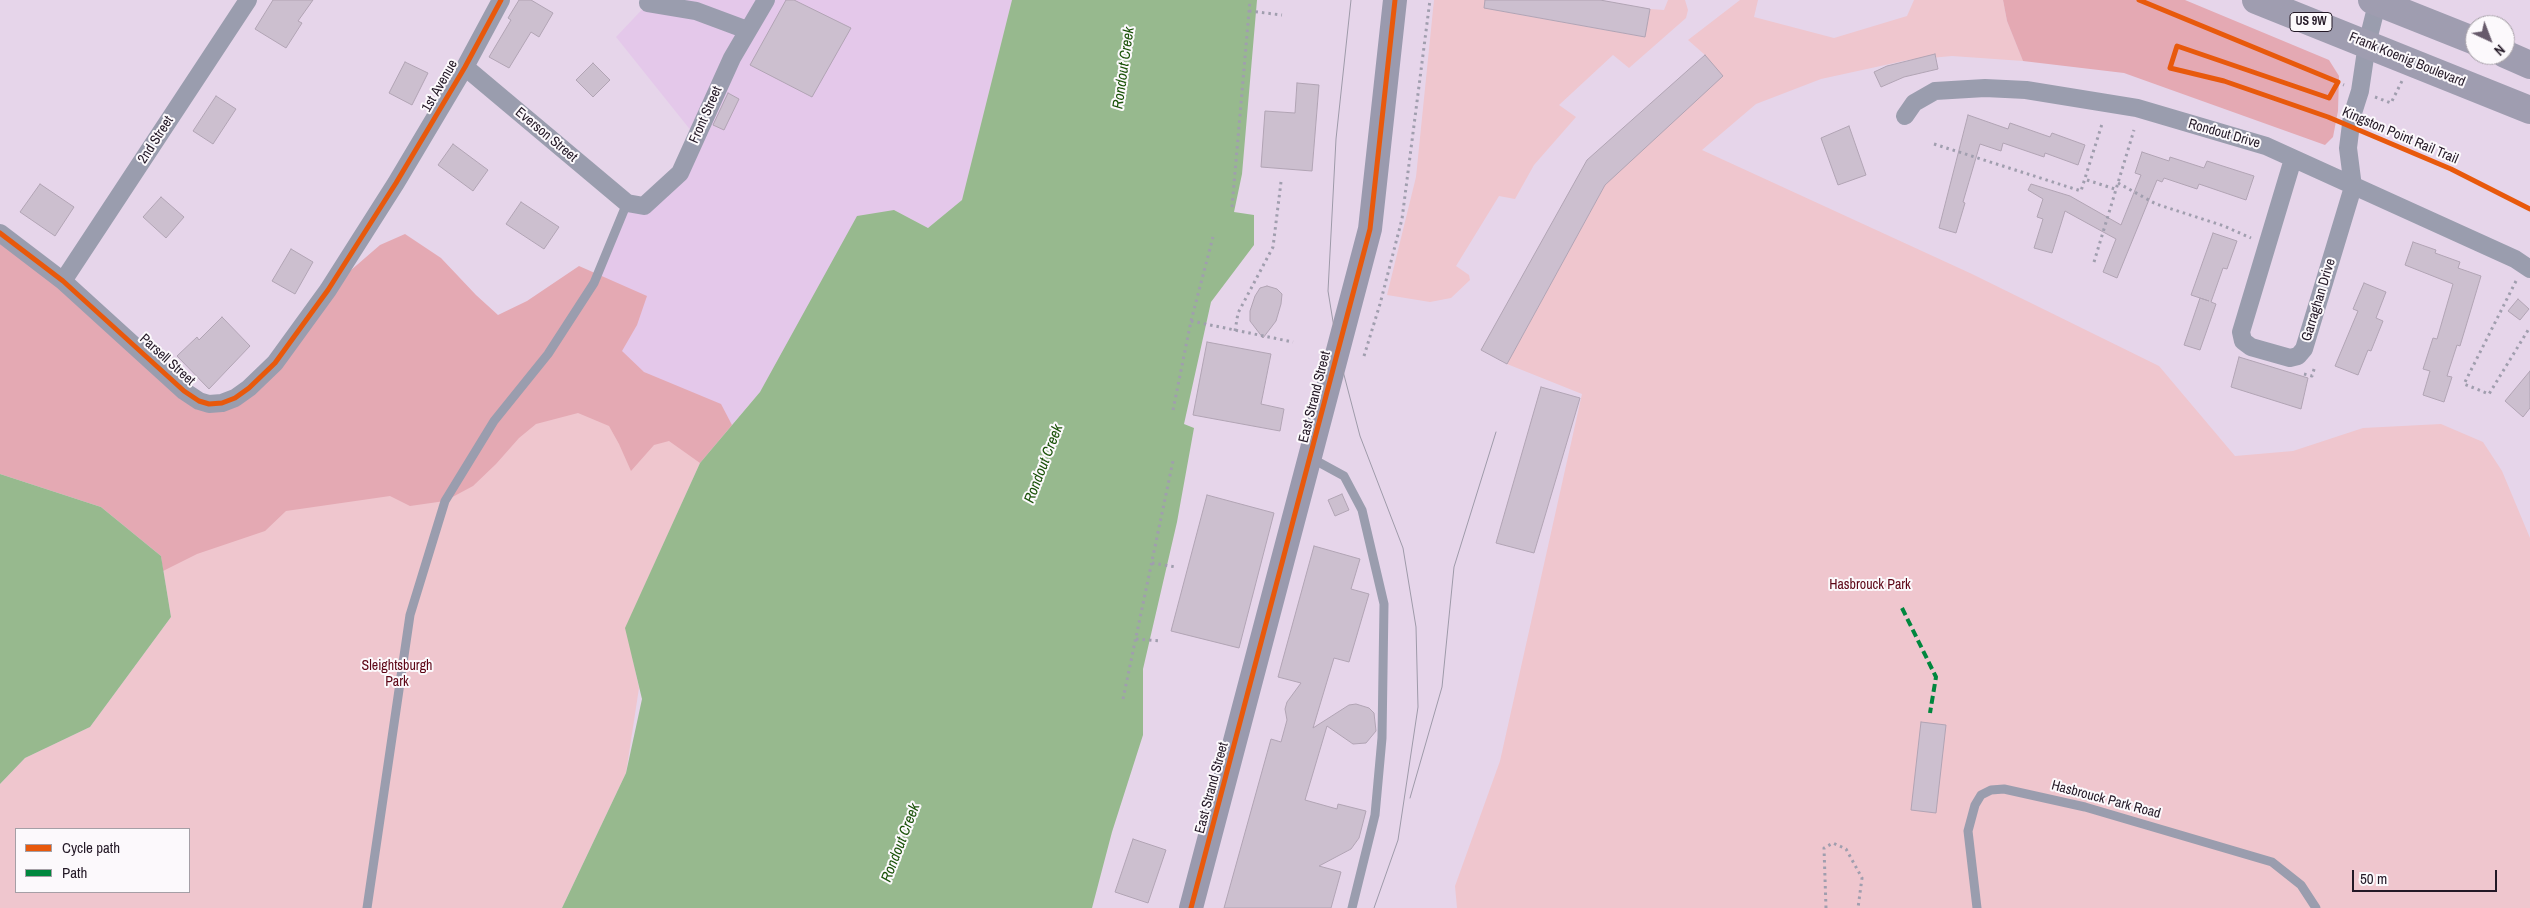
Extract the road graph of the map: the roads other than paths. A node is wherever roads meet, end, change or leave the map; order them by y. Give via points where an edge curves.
1 (248, 0) edge
2 (501, 0) edge
3 (766, 0) edge
4 (1395, 0) edge
5 (2256, 0) edge
6 (2376, 1) edge
7 (648, 3) dead end
8 (748, 30) junction
9 (2465, 37) edge
10 (2367, 44) junction
11 (2515, 58) edge
12 (2530, 65) edge
13 (465, 67) junction
14 (2530, 110) edge
15 (1905, 116) dead end
16 (2293, 159) junction
17 (396, 183) joint
18 (2353, 187) junction
19 (627, 203) junction
20 (0, 233) edge
21 (2530, 269) edge
22 (63, 281) junction
23 (1311, 458) junction
24 (367, 908) edge
25 (1191, 908) edge
26 (1352, 908) edge
27 (1977, 908) edge
28 (2316, 908) edge

1 - 22 street, 2nd Street
2 - 13 street, 1st Avenue
3 - 8 street, Front Street
4 - 23 street, East Strand Street via 1370,229
5 - 10 main road, Frank Koenig Boulevard / US 9W
6 - 9 main road
6 - 10 street, Garraghan Drive
7 - 8 street via 696,11
8 - 19 street, Front Street via 680,173 644,206
10 - 14 main road, Frank Koenig Boulevard / US 9W
10 - 18 street, Garraghan Drive via 2348,148
11 - 12 main road
13 - 17 street, 1st Avenue
13 - 19 street, Everson Street
15 - 16 street, Rondout Drive via 1914,103 1935,91 2026,90 2137,108 2266,146
16 - 18 street, Rondout Drive
16 - 18 street, Garraghan Drive via 2241,332 2243,341 2251,347 2290,358 2298,356 2304,349
17 - 22 street, Parsell Street via 328,290 275,363 249,388 222,403 199,401 184,391
18 - 21 street, Rondout Drive via 2515,259
19 - 24 lane via 594,283 548,354 494,421 445,501 410,615
20 - 22 street, Parsell Street
23 - 25 street, East Strand Street
23 - 26 lane via 1344,476 1362,510 1384,604 1382,738 1375,815
27 - 28 lane, Hasbrouck Park Road via 1968,831 1981,795 2004,789 2085,806 2272,862 2301,885

